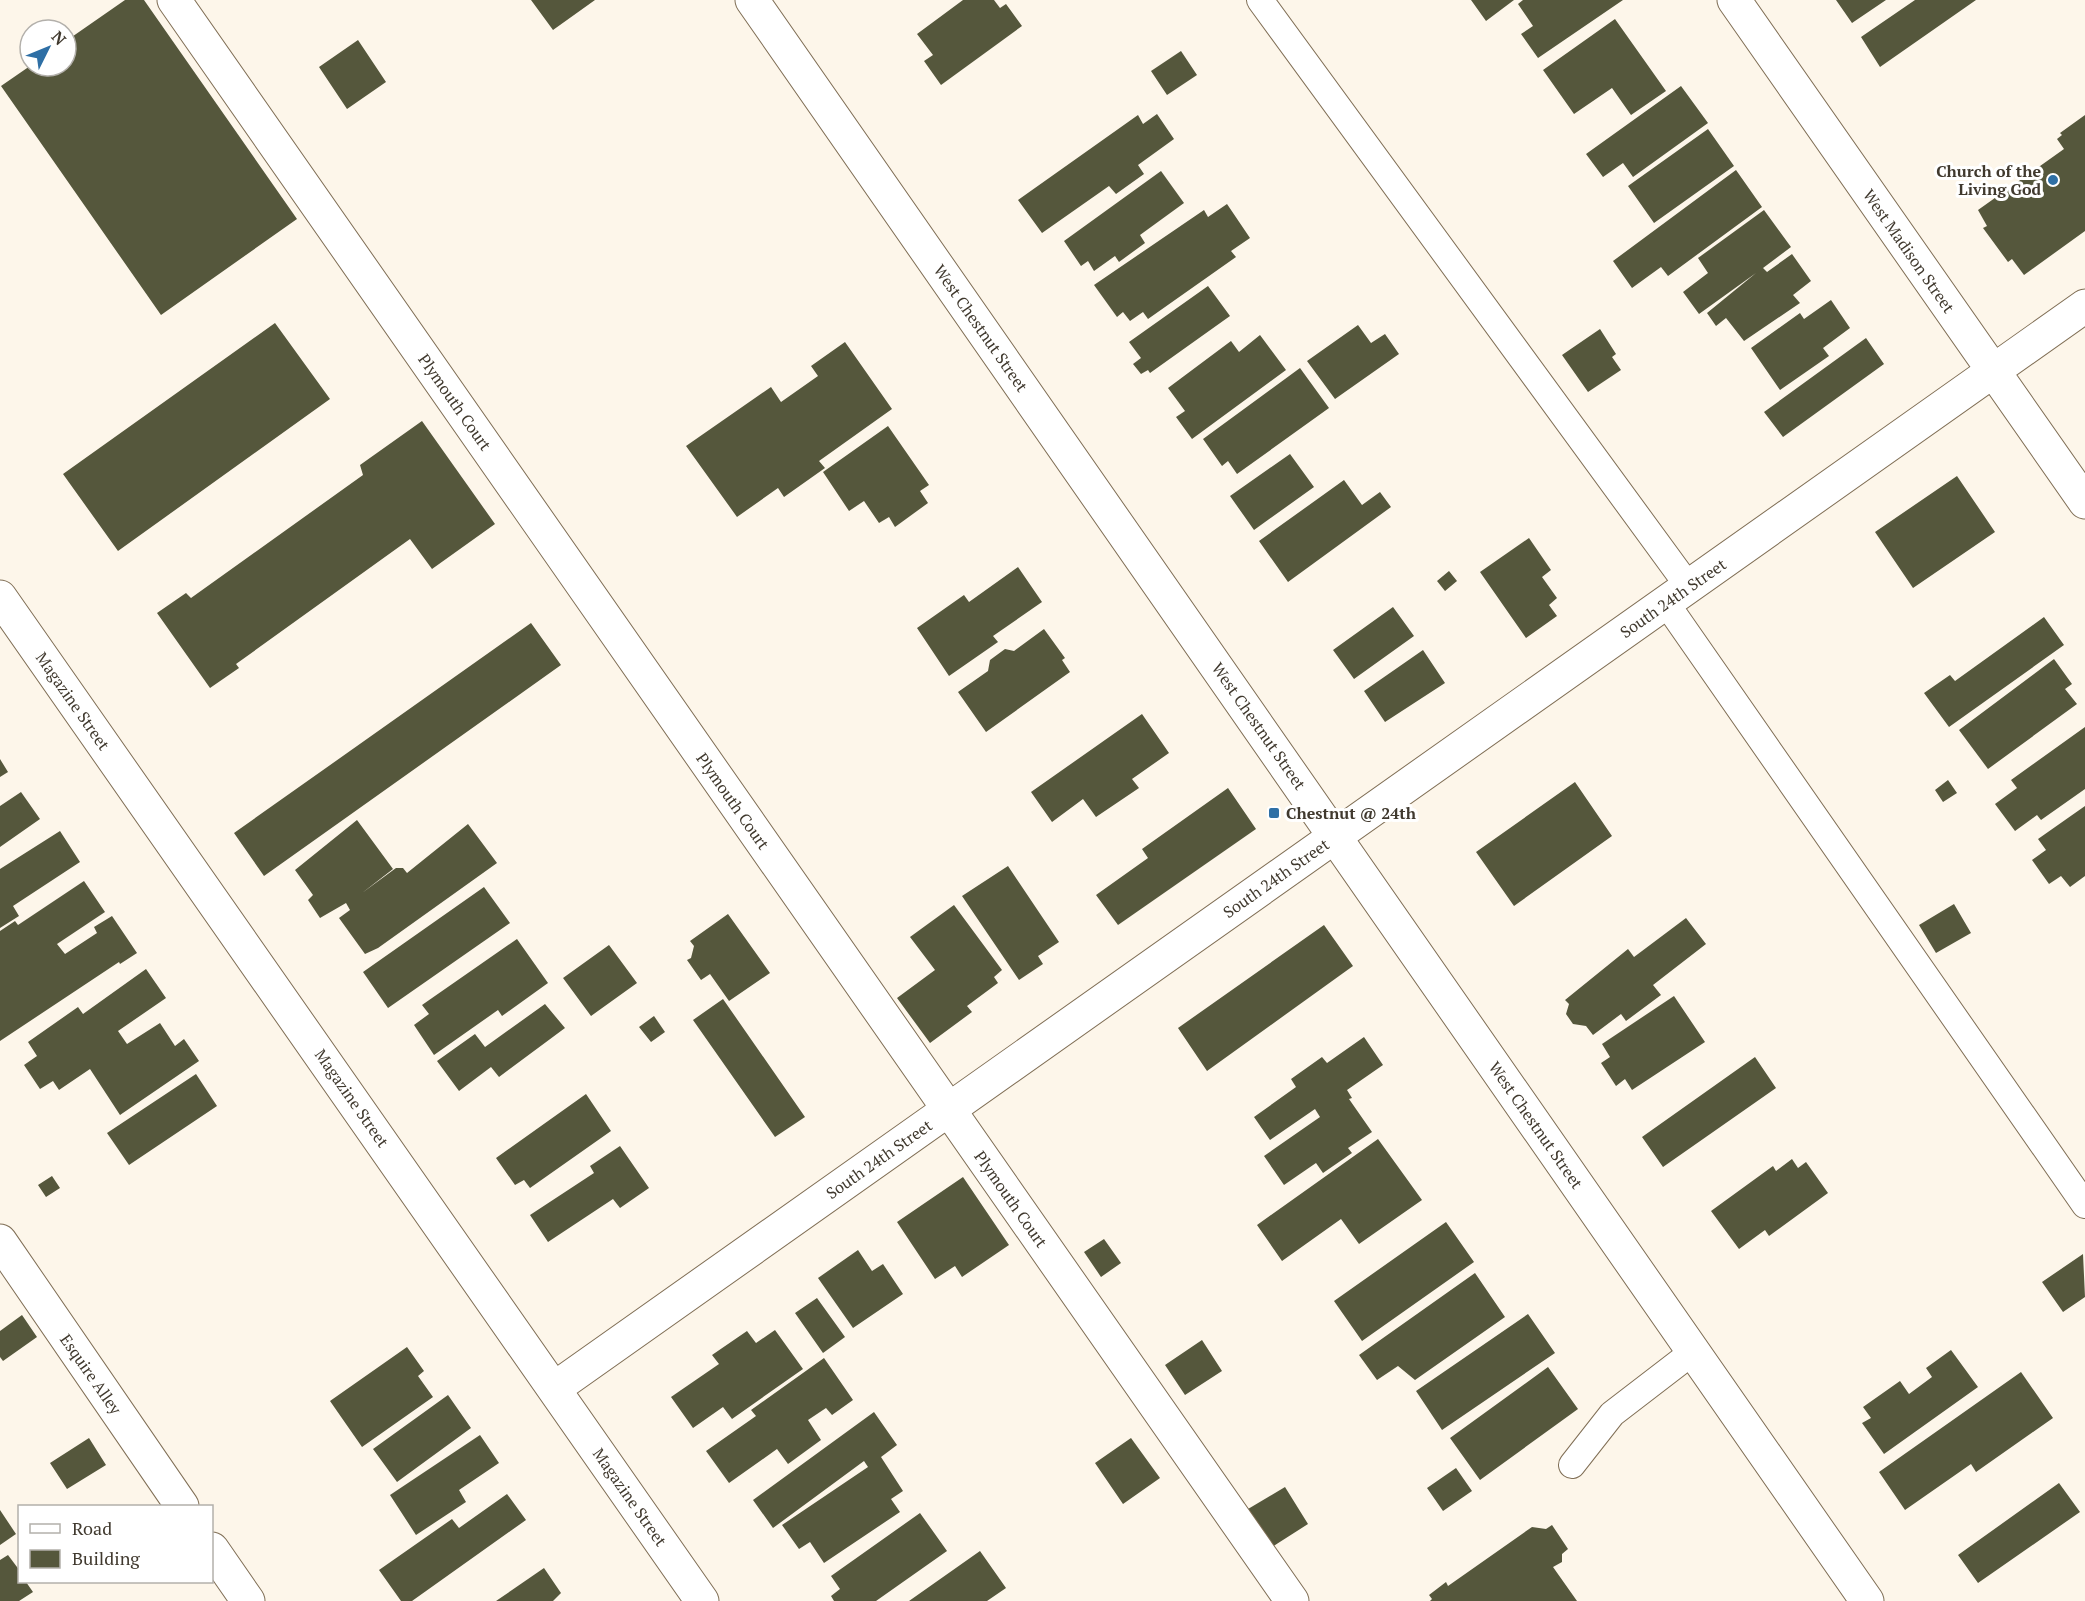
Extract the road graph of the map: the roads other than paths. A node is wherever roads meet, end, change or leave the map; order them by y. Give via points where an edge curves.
1 (174, 0) edge
2 (752, 0) edge
3 (1260, 0) edge
4 (1734, 0) edge
5 (2085, 306) edge
6 (1993, 371) junction
7 (2085, 502) edge
8 (1677, 595) junction
9 (0, 597) edge
10 (1335, 836) junction
11 (949, 1110) junction
12 (2085, 1205) edge
13 (0, 1241) edge
14 (1694, 1352) junction
15 (555, 1388) junction
16 (1572, 1466) dead end
17 (182, 1505) edge
18 (213, 1550) edge
19 (248, 1601) edge
20 (702, 1601) edge
21 (1292, 1601) edge
22 (1867, 1601) edge

1 - 11 street, Plymouth Court
2 - 10 street, West Chestnut Street
3 - 8 lane
4 - 6 street, West Madison Street
5 - 6 street, South 24th Street
6 - 7 street, West Madison Street
6 - 8 street, South 24th Street
8 - 10 street, South 24th Street
8 - 12 lane
9 - 15 street, Magazine Street
10 - 11 street, South 24th Street
10 - 14 street, West Chestnut Street
11 - 15 street, South 24th Street
11 - 21 street, Plymouth Court
13 - 17 street, Esquire Alley
14 - 16 lane via 1612,1414
14 - 22 street, West Chestnut Street
15 - 20 street, Magazine Street
18 - 19 street

